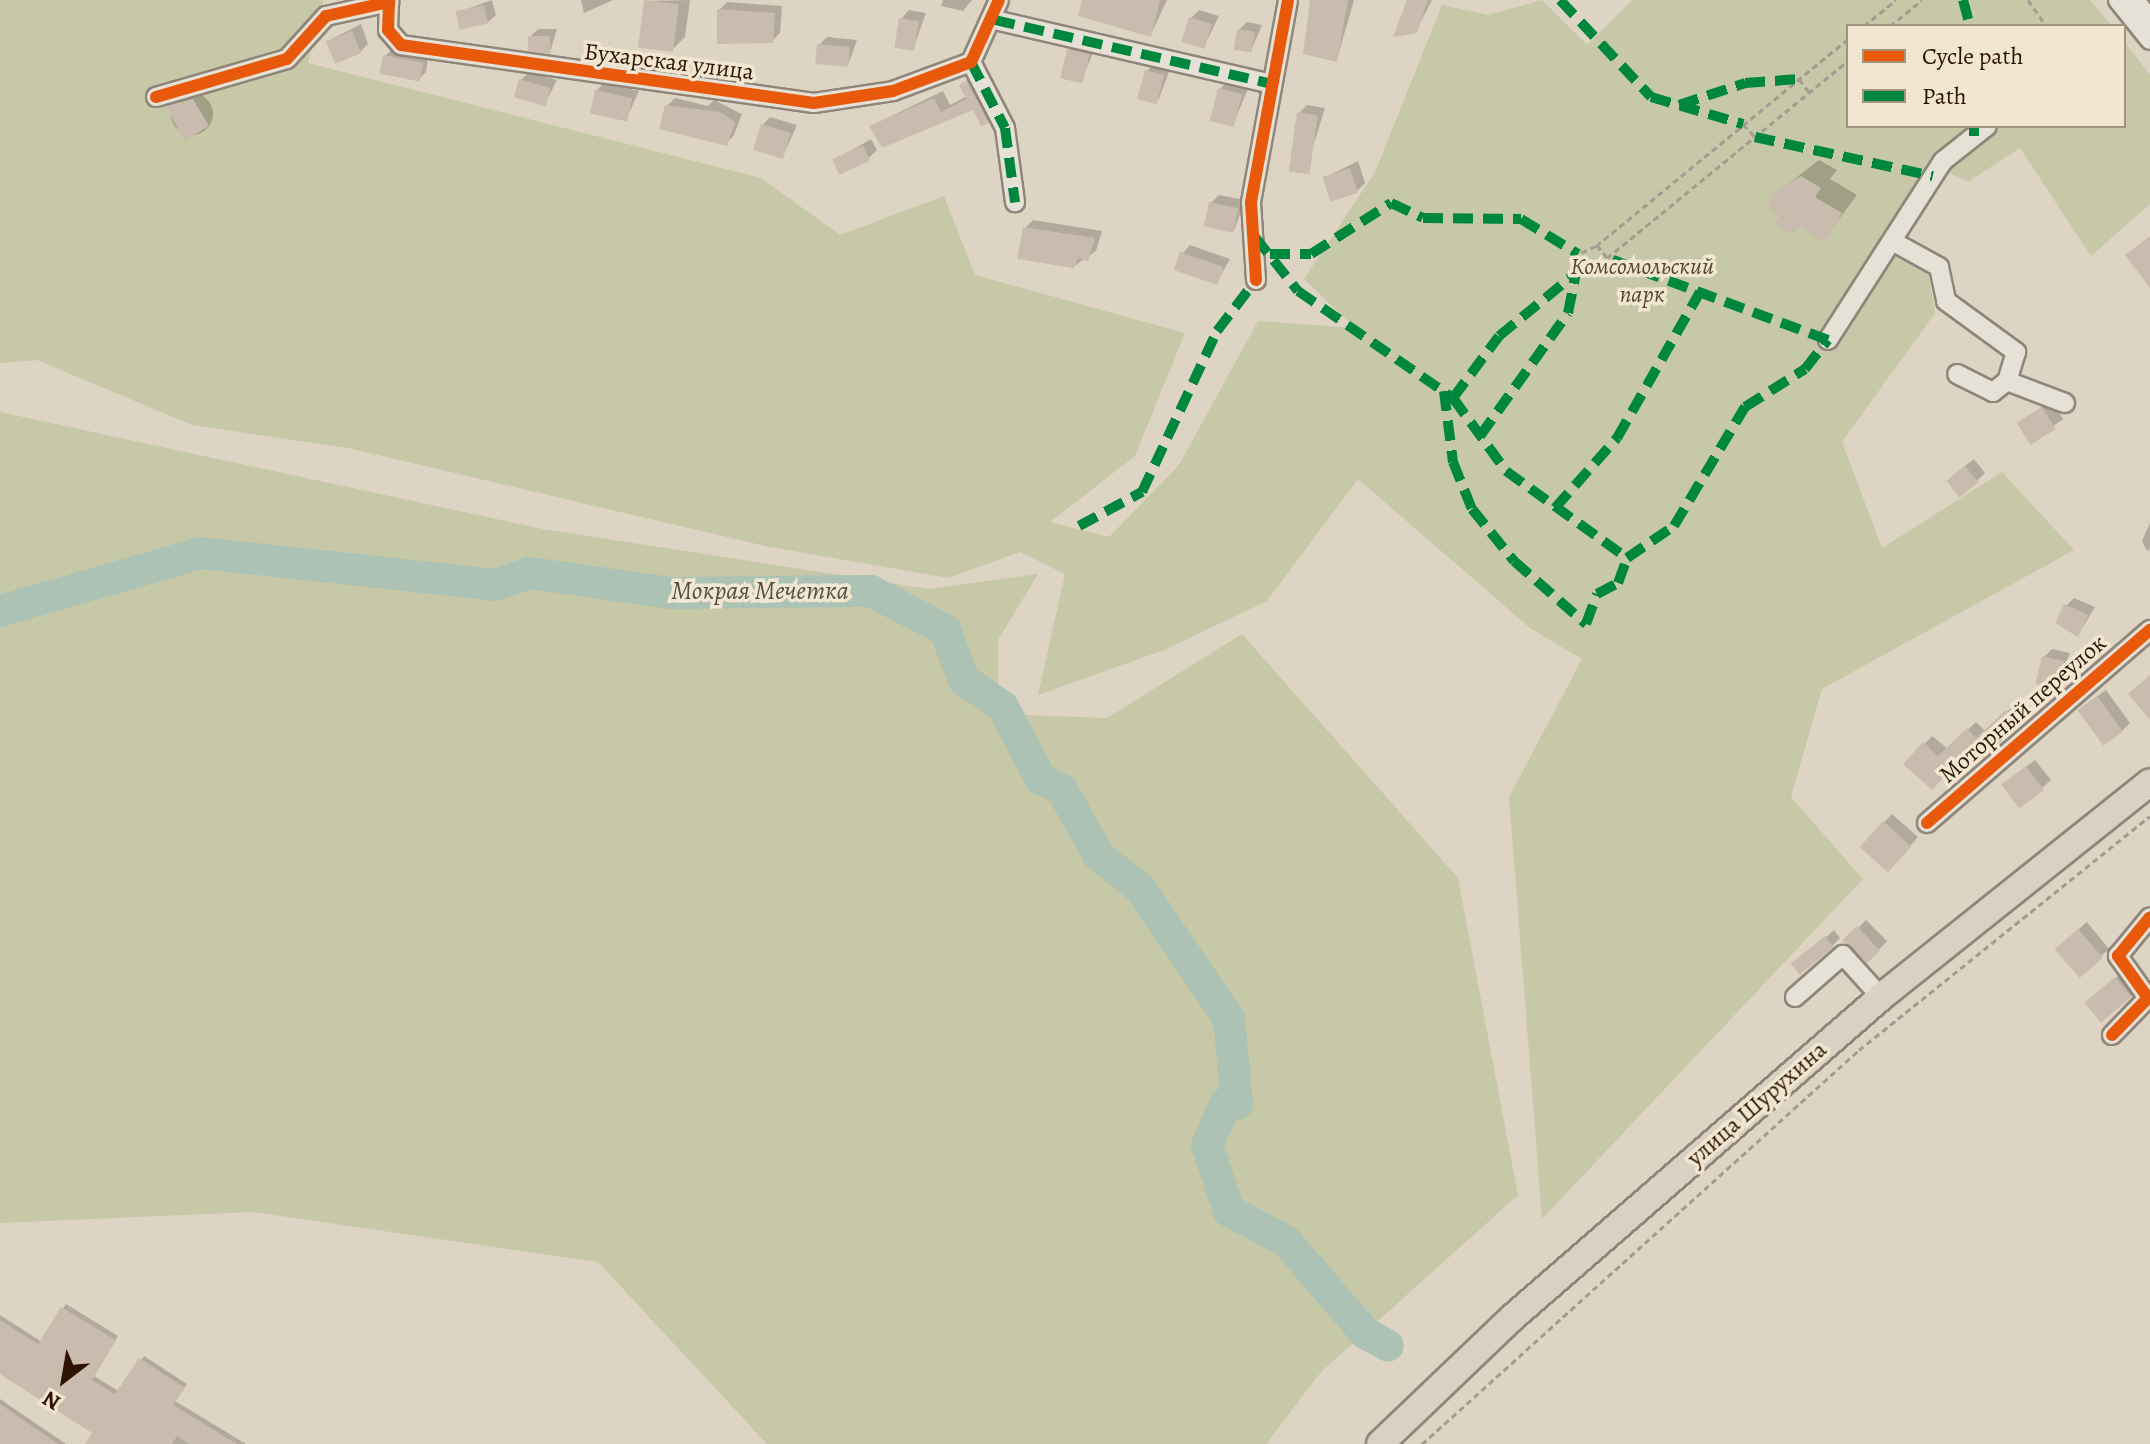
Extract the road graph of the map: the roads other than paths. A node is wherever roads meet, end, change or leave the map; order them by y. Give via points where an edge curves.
1 (999, 0) edge
2 (1288, 0) edge
3 (2118, 0) edge
4 (2135, 0) edge
5 (995, 20) junction
6 (2147, 29) edge
7 (2126, 37) edge
8 (971, 62) junction
9 (1272, 84) junction
10 (156, 97) dead end
11 (1984, 128) edge
12 (1015, 202) dead end
13 (1892, 241) junction
14 (1256, 280) dead end
15 (1828, 340) dead end
16 (1957, 374) dead end
17 (2007, 381) junction
18 (2065, 403) dead end
19 (2150, 630) edge
20 (2150, 782) edge
21 (1927, 823) dead end
22 (2150, 917) edge
23 (1795, 997) dead end
24 (1881, 997) junction
25 (2112, 1035) dead end
26 (1380, 1444) edge

1 - 5 street
2 - 9 street
3 - 6 street
4 - 6 street
5 - 8 street
5 - 9 street
6 - 7 street
8 - 10 street, Бухарская улица via 893,91 814,103 401,45 388,30 389,2 326,16 287,59
8 - 12 street via 1005,128
9 - 14 street via 1251,202
11 - 13 street via 1943,161
13 - 15 street
13 - 17 street via 1939,267 1946,301 2016,352
16 - 17 street via 1993,392
17 - 18 street
19 - 21 street, Моторный переулок
20 - 24 highway, улица Шурухина
22 - 25 street via 2118,956 2148,998
23 - 24 street via 1843,955
24 - 26 highway, улица Шурухина via 1513,1317

